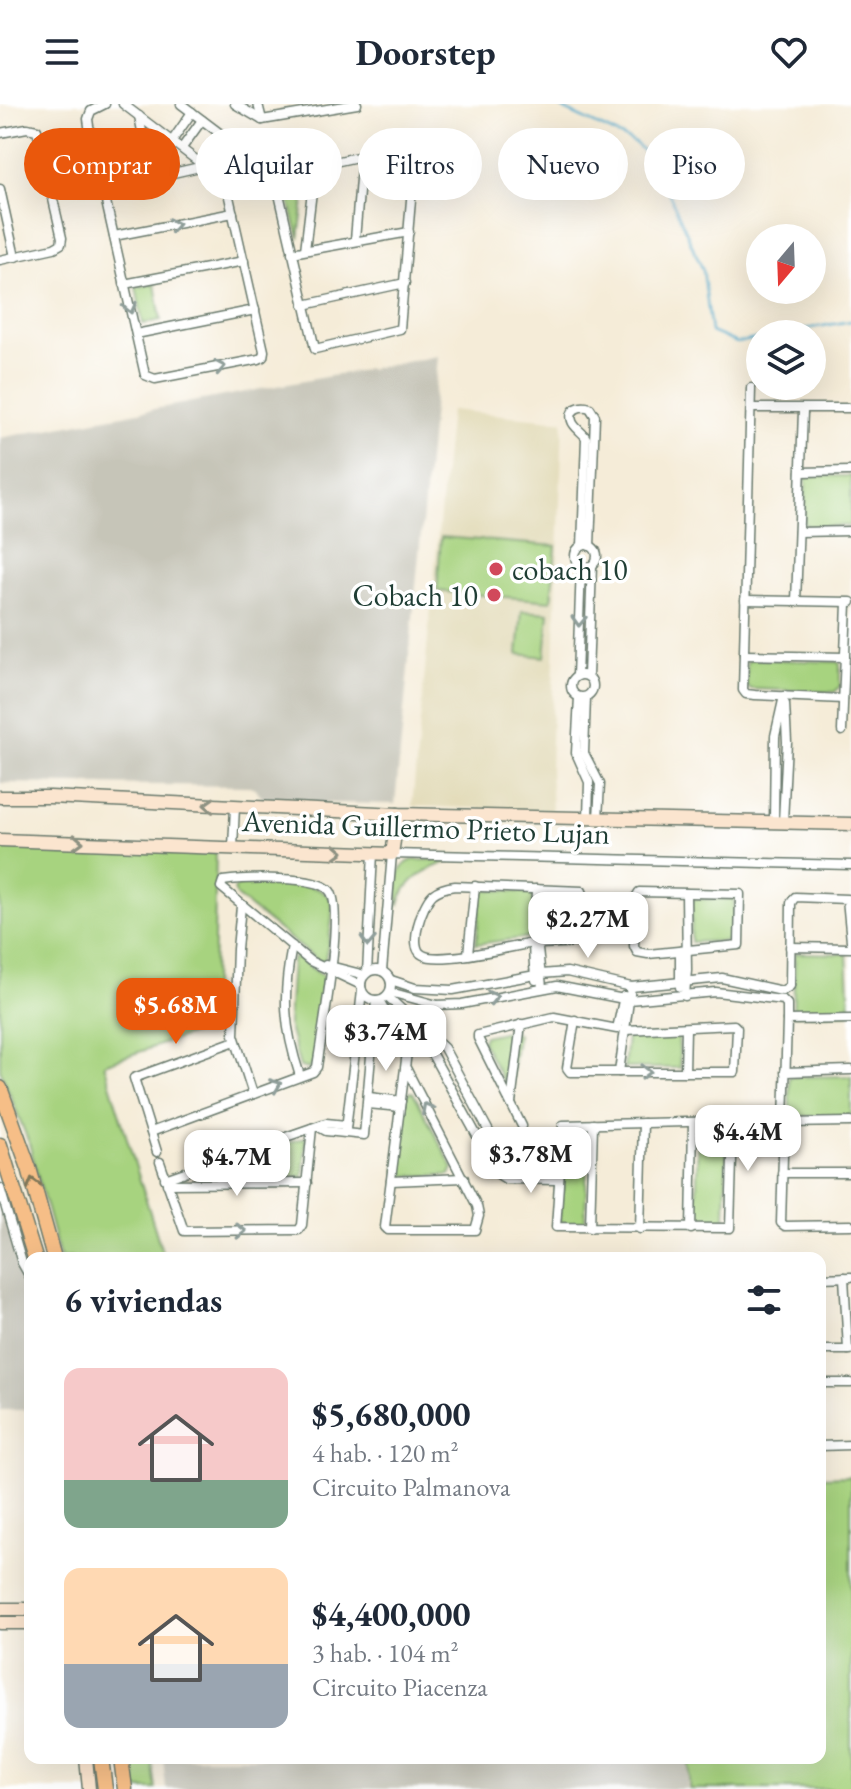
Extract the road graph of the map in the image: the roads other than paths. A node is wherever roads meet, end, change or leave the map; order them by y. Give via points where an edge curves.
1 (105, 104) edge
2 (123, 104) edge
3 (181, 104) edge
4 (235, 104) edge
5 (258, 104) edge
6 (357, 104) edge
7 (310, 108) edge
8 (192, 112) junction
9 (139, 116) junction
10 (202, 120) junction
11 (262, 120) junction
12 (90, 128) edge
13 (141, 128) edge
14 (155, 128) edge
15 (213, 128) edge
16 (180, 129) edge
17 (0, 133) edge
18 (182, 148) joint
19 (196, 159) edge
20 (0, 189) edge
21 (106, 200) edge
22 (229, 200) edge
23 (281, 200) edge
24 (311, 200) edge
25 (358, 200) edge
26 (411, 200) edge
27 (233, 213) junction
28 (409, 232) junction
29 (114, 236) junction
30 (355, 240) junction
31 (305, 250) junction
32 (292, 253) junction
33 (15, 257) junction
34 (0, 260) edge
35 (244, 261) junction
36 (405, 283) junction
37 (124, 284) junction
38 (304, 305) junction
39 (255, 310) junction
40 (136, 334) junction
41 (751, 400) edge
42 (751, 408) junction
43 (851, 408) edge
44 (803, 411) dead end
45 (851, 471) edge
46 (801, 472) junction
47 (851, 531) edge
48 (799, 532) junction
49 (586, 546) junction
50 (581, 566) junction
51 (592, 566) junction
52 (745, 600) junction
53 (796, 602) junction
54 (849, 602) edge
55 (744, 655) junction
56 (845, 657) junction
57 (577, 676) junction
58 (588, 676) junction
59 (784, 696) junction
60 (582, 697) junction
61 (843, 699) junction
62 (842, 731) dead end
63 (775, 754) junction
64 (787, 754) junction
65 (774, 781) junction
66 (785, 781) junction
67 (4, 795) edge
68 (235, 807) junction
69 (398, 814) junction
70 (593, 818) junction
71 (779, 822) junction
72 (851, 824) edge
73 (0, 840) edge
74 (233, 847) junction
75 (373, 853) junction
76 (392, 854) junction
77 (851, 865) edge
78 (475, 886) junction
79 (536, 889) junction
80 (686, 893) junction
81 (241, 906) junction
82 (851, 941) edge
83 (538, 943) junction
84 (292, 946) junction
85 (790, 947) junction
86 (851, 948) edge
87 (683, 951) junction
88 (468, 954) junction
89 (328, 968) junction
90 (382, 971) junction
91 (366, 974) junction
92 (538, 974) junction
93 (391, 980) junction
94 (684, 981) junction
95 (628, 986) junction
96 (540, 987) junction
97 (361, 988) junction
98 (769, 988) junction
99 (682, 996) junction
100 (383, 997) junction
101 (626, 1000) junction
102 (764, 1000) junction
103 (437, 1005) junction
104 (851, 1019) edge
105 (398, 1020) junction
106 (575, 1020) junction
107 (787, 1020) junction
108 (521, 1024) junction
109 (686, 1028) junction
110 (427, 1030) junction
111 (621, 1030) junction
112 (235, 1041) junction
113 (372, 1049) junction
114 (407, 1052) dead end
115 (406, 1068) junction
116 (851, 1070) edge
117 (619, 1072) junction
118 (685, 1072) junction
119 (785, 1072) junction
120 (300, 1076) junction
121 (0, 1088) edge
122 (253, 1094) junction
123 (368, 1100) junction
124 (511, 1103) junction
125 (400, 1104) junction
126 (693, 1122) junction
127 (851, 1122) edge
128 (643, 1123) junction
129 (784, 1123) junction
130 (593, 1124) junction
131 (522, 1126) dead end
132 (316, 1128) junction
133 (346, 1129) junction
134 (151, 1132) junction
135 (0, 1145) edge
136 (157, 1152) dead end
137 (160, 1162) dead end
138 (782, 1173) junction
139 (851, 1173) edge
140 (558, 1177) junction
141 (464, 1178) junction
142 (166, 1181) junction
143 (391, 1181) junction
144 (307, 1183) junction
145 (0, 1188) edge
146 (851, 1225) edge
147 (590, 1228) junction
148 (640, 1229) junction
149 (691, 1229) junction
150 (33, 1252) edge
151 (52, 1252) edge
152 (24, 1266) edge
153 (847, 1277) edge
154 (826, 1278) edge
155 (826, 1350) edge
156 (849, 1350) edge
157 (826, 1383) edge
158 (851, 1383) edge
159 (851, 1445) edge
160 (826, 1446) edge
161 (0, 1609) edge
162 (24, 1609) edge
163 (0, 1623) edge
164 (24, 1623) edge
165 (87, 1764) edge
166 (102, 1764) edge
167 (122, 1764) edge
168 (89, 1789) edge
169 (105, 1789) edge
170 (125, 1789) edge

1 - 12 street via 91,111
2 - 9 street
3 - 8 street
4 - 11 street
5 - 11 street
6 - 7 street
7 - 11 street
8 - 10 street
8 - 16 street
9 - 13 street
9 - 14 street
10 - 15 street
10 - 18 street
17 - 33 street via 37,130 62,234 58,246
18 - 19 street
20 - 33 street
21 - 29 street
22 - 27 street
23 - 32 street
24 - 31 street
25 - 30 street
26 - 28 street
29 -> 27 street
27 - 35 street
28 - 30 street
28 - 36 street
29 - 37 street
30 - 31 street
31 - 32 street
32 - 38 street
33 - 34 street
35 - 37 street
35 - 39 street
36 - 38 street
36 - 38 street via 400,329 319,349 314,347
37 -> 40 street
39 - 40 street
40 -> 39 street via 149,378 259,359 264,351
41 - 42 street
42 - 43 street
42 - 52 street
44 - 46 street
45 - 46 street
46 - 48 street
47 - 48 street
48 - 53 street
49 - 49 street via 595,416 582,406 572,421 586,438
49 - 50 street via 576,554
49 - 51 street via 596,550
50 - 51 street
50 -> 57 street
51 - 58 street
52 - 53 street
52 - 55 street
53 - 54 street
54 - 56 street
55 - 56 street
55 - 59 street via 746,694
56 - 61 street
57 - 58 street
57 - 60 street via 571,685
58 - 60 street via 592,692
59 - 61 street
59 - 63 street
59 - 64 street
60 - 70 street via 576,753 589,782
61 - 62 street
63 - 64 street
63 - 65 street
64 - 66 street
65 - 66 street
65 - 71 street
66 - 71 street
68 -> 67 street, Avenida Guillermo Prieto Lujan
68 - 69 street, Avenida Guillermo Prieto Lujan
68 - 74 street
69 - 70 street, Avenida Guillermo Prieto Lujan
69 - 76 street
70 - 71 street, Avenida Guillermo Prieto Lujan
71 - 72 street, Avenida Guillermo Prieto Lujan
73 -> 74 street, Avenida Guillermo Prieto Lujan
74 -> 75 street, Avenida Guillermo Prieto Lujan
75 - 76 street, Avenida Guillermo Prieto Lujan
75 -> 91 street
76 - 77 street, Avenida Guillermo Prieto Lujan
76 - 90 street
78 - 79 street
78 - 88 street
78 - 88 street via 449,887 431,896 422,911 416,944 418,952 429,957
79 - 83 street
79 - 83 street via 580,890 585,895 583,941
80 - 87 street
80 - 87 street via 641,892 636,897 635,949 641,954
80 - 87 street via 738,893 739,945
81 - 84 street
81 - 89 street via 222,889 225,880 315,882 329,890 336,913
81 - 112 street
82 - 85 street via 847,899 795,897
83 - 88 street
83 - 92 street
84 - 89 street
84 - 120 street via 286,1024
85 - 86 street
85 - 98 street via 788,986 782,991
87 - 94 street
89 - 91 street
89 - 97 street
89 - 120 street via 317,1067
90 - 91 street
90 - 93 street
91 - 97 street
92 - 93 street via 453,990 415,988
92 - 95 street via 567,972
92 - 96 street
93 - 100 street
94 - 95 street
94 - 98 street via 722,978
94 - 99 street
95 - 101 street
96 - 101 street via 569,986
103 -> 96 street
97 - 100 street via 367,998
97 - 133 street
98 - 102 street
99 - 101 street
99 - 102 street via 726,992
100 - 103 street
100 - 105 street
100 - 110 street
100 - 113 street
101 - 111 street
102 - 107 street via 783,1000
103 - 110 street
104 - 107 street
105 - 113 street via 381,1032
105 - 140 street via 433,1056 495,1170 506,1179
106 - 108 street
106 - 111 street
106 - 117 street via 567,1070
107 - 119 street
108 - 124 street
108 - 124 street via 477,1036
109 - 111 street
109 - 118 street
109 - 118 street via 737,1028 734,1073
110 - 140 street via 448,1055 507,1165
111 - 117 street
112 - 122 street
112 - 134 street via 134,1078
113 - 123 street
114 - 115 street
115 - 125 street
141 -> 115 street
116 - 119 street
117 -> 118 street
119 - 129 street
122 -> 120 street
151 -> 121 main road
122 - 134 street
123 - 125 street
123 - 133 street via 363,1136
124 - 131 street
125 - 143 street
126 - 128 street
126 - 149 street
126 - 149 street via 732,1123 732,1225
127 - 129 street
128 - 130 street
128 - 148 street
129 - 138 street
130 - 140 street via 562,1126
130 - 147 street
132 - 133 street via 327,1122
132 - 142 street
132 - 144 street
134 - 136 street
135 - 150 main road
137 - 142 street
138 - 139 street
138 - 146 street via 782,1225
140 - 147 street via 556,1227
141 - 143 street
141 - 143 street via 479,1211 475,1230 386,1229
142 - 144 street
142 -> 144 street via 184,1231 301,1229
145 - 152 street
147 - 148 street
148 - 149 street
153 - 154 street
153 - 156 street
155 - 156 street
157 - 158 street
159 - 160 street
161 - 162 street
163 - 164 street
165 - 168 street
166 - 169 main road
167 - 170 main road

